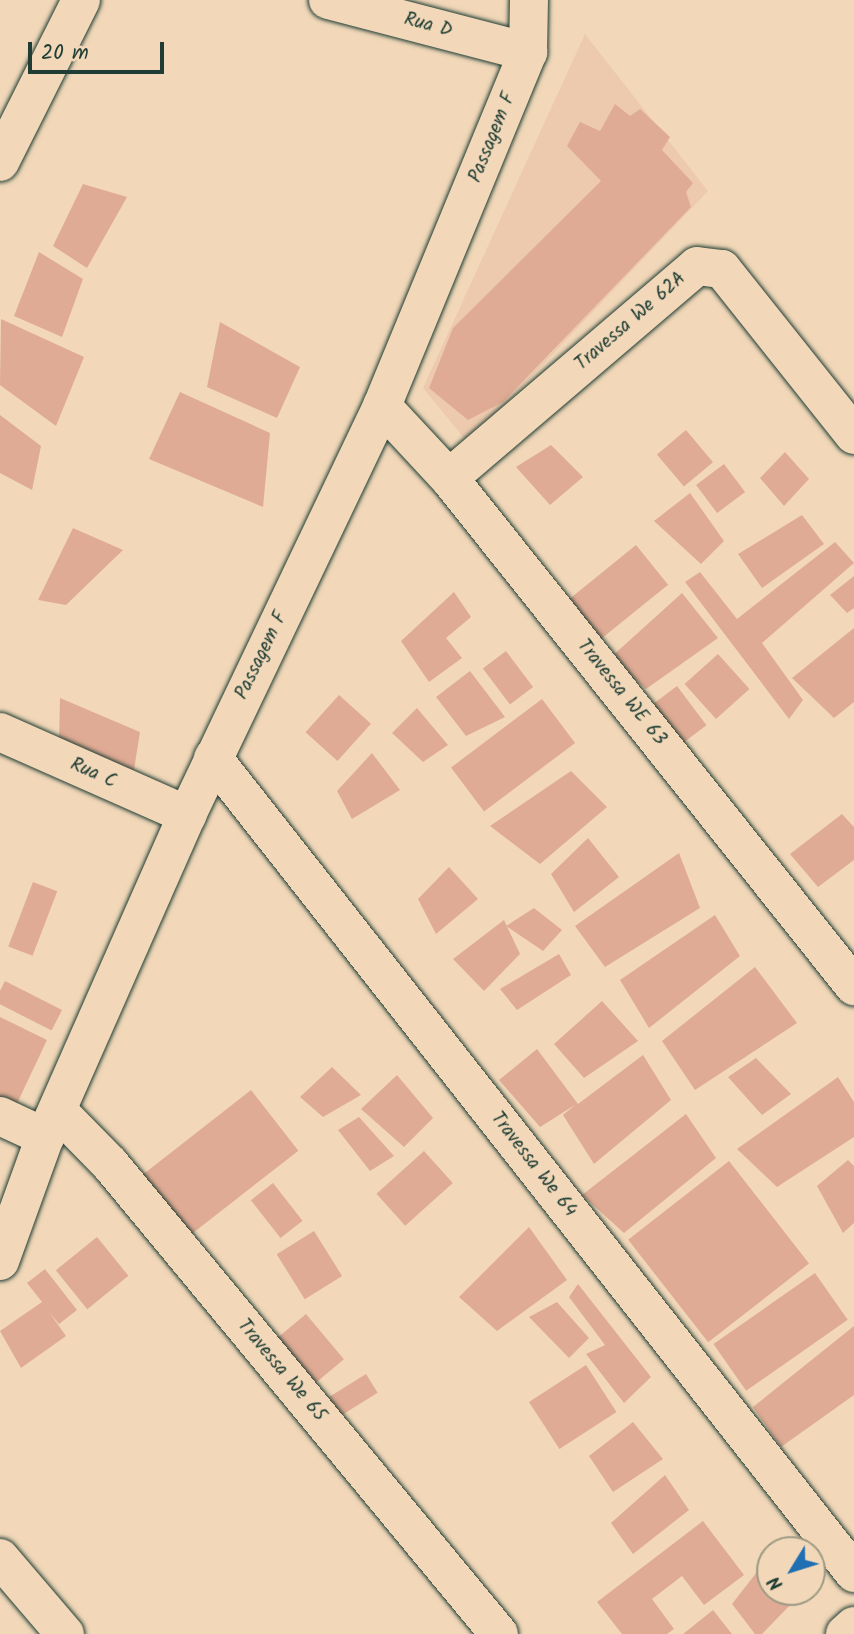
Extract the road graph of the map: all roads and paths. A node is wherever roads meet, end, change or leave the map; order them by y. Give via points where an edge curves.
1 (81, 0) edge
2 (328, 0) edge
3 (529, 0) edge
4 (528, 52) junction
5 (0, 162) edge
6 (382, 406) junction
7 (854, 435) edge
8 (449, 478) junction
9 (0, 732) edge
10 (213, 758) junction
11 (187, 815) junction
12 (854, 986) edge
13 (0, 1116) edge
14 (52, 1125) junction
15 (0, 1261) edge
16 (0, 1558) edge
17 (854, 1573) edge
18 (854, 1626) edge
19 (65, 1634) edge
20 (499, 1634) edge
21 (845, 1634) edge

1 - 5 street
2 - 4 street, Rua D
3 - 4 street
4 - 6 street, Passagem F
6 - 8 street, Travessa WE 63
6 - 10 street, Passagem F
7 - 8 street, Travessa We 62A via 722,269 697,266
8 - 12 street, Travessa WE 63
9 - 11 street, Rua C
10 - 11 street, Passagem F
10 - 17 street, Travessa We 64
11 - 14 street, Passagem F
13 - 14 street
14 - 15 street, Passagem F
14 - 20 street, Travessa We 65 via 110,1164
16 - 19 street
18 - 21 street

